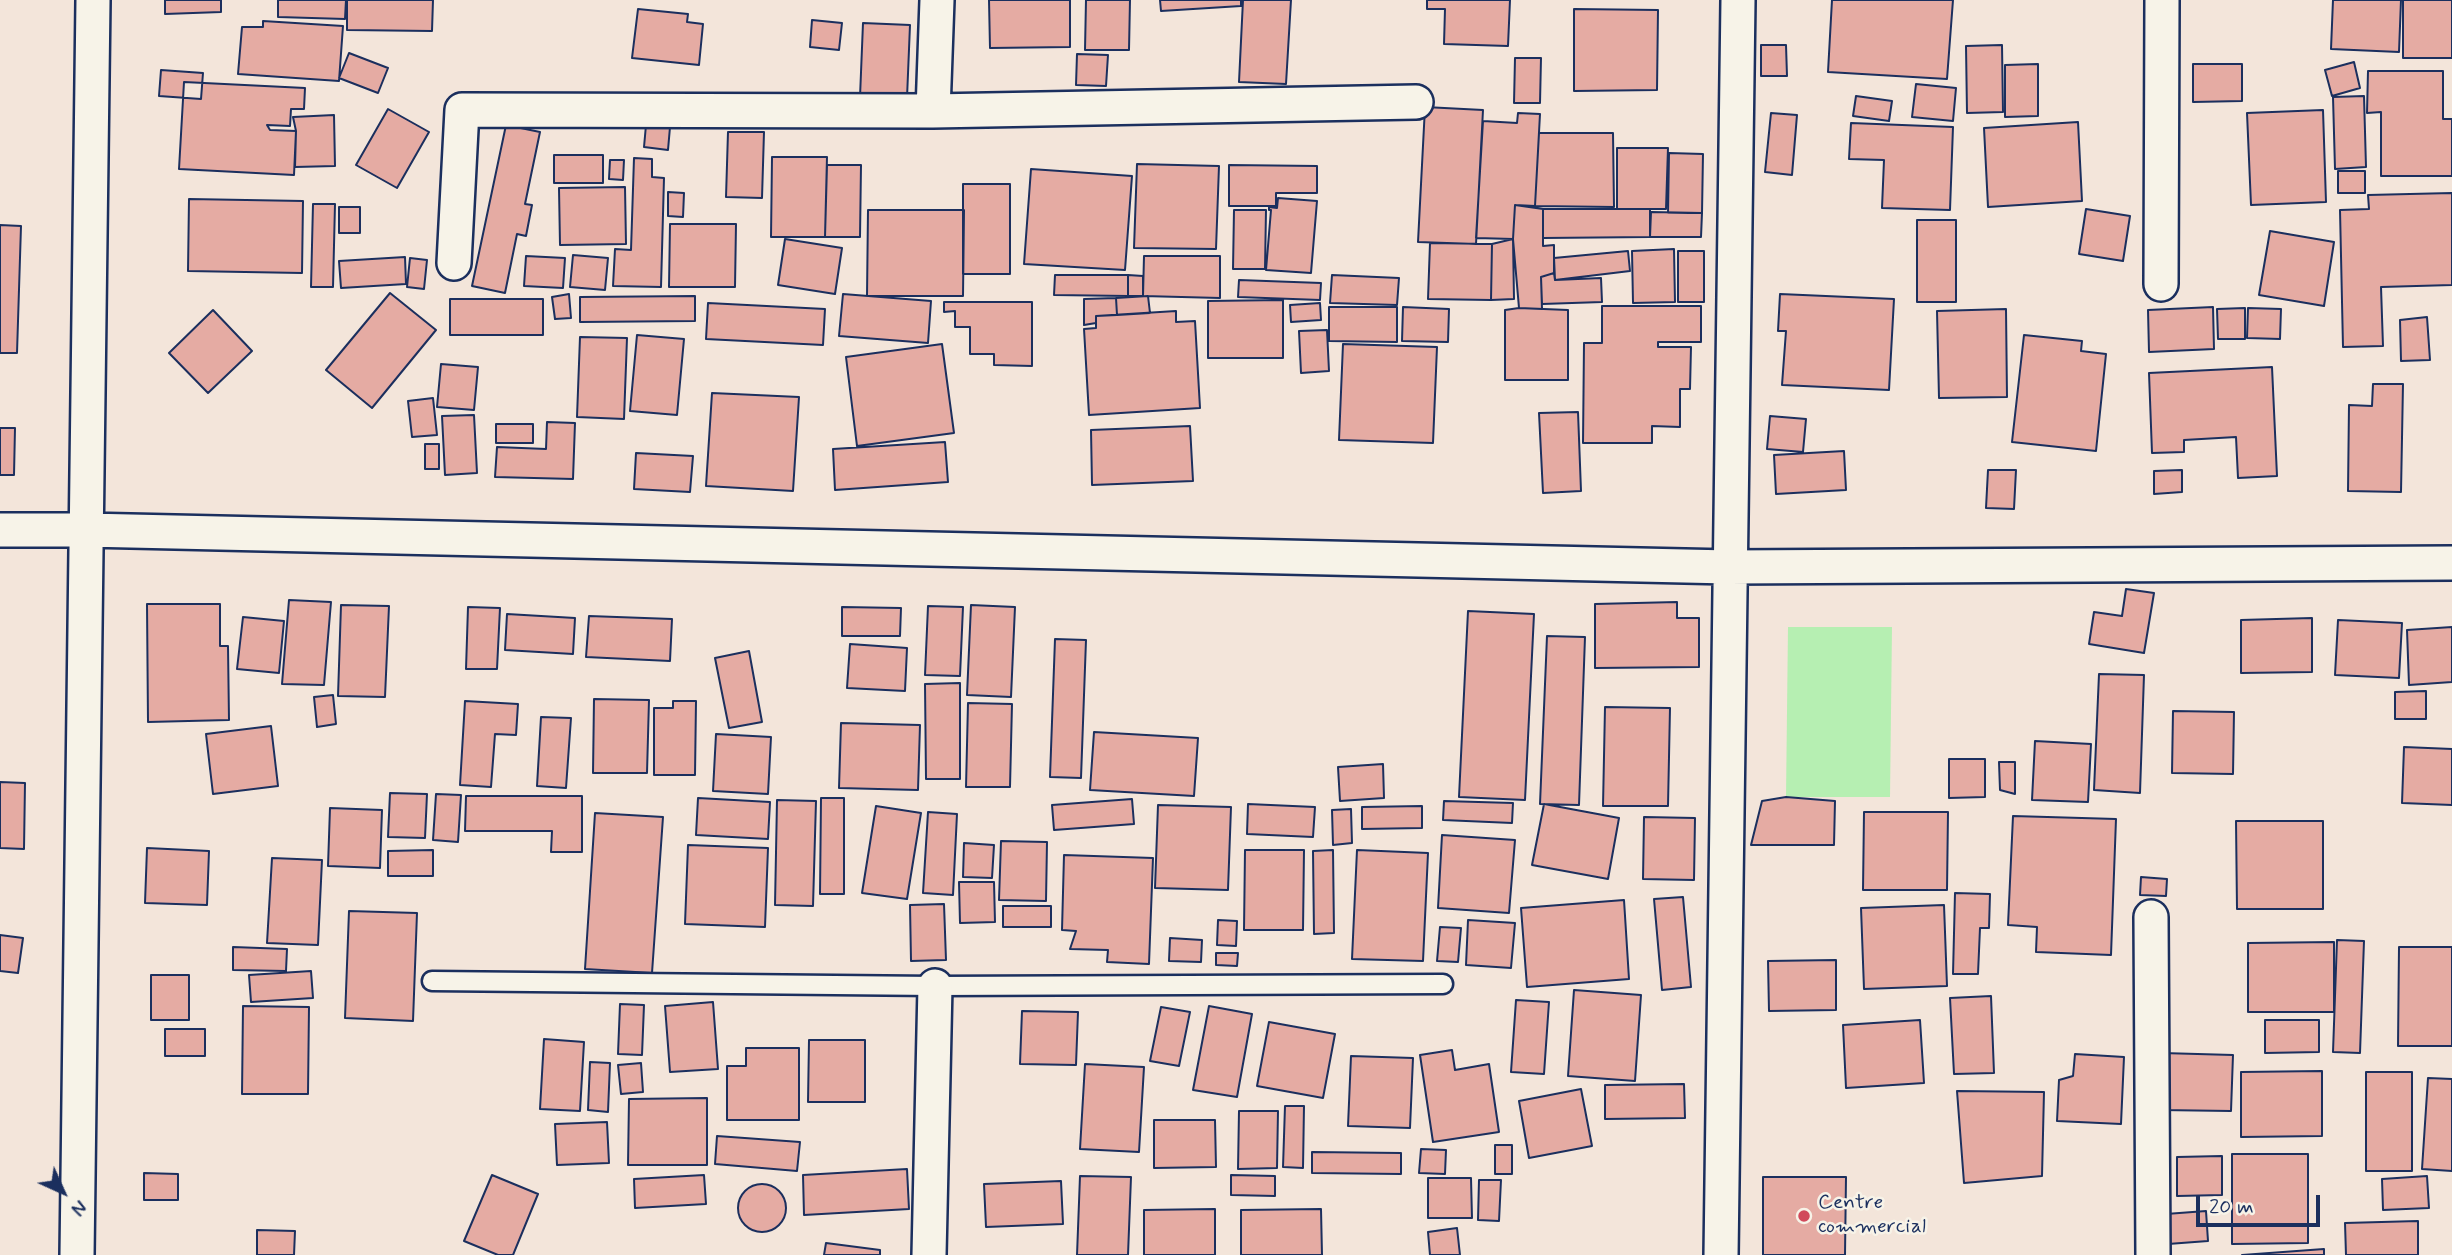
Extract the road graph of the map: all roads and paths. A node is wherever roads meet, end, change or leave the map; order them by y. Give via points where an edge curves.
1 (93, 0) edge
2 (937, 0) edge
3 (1738, 0) edge
4 (2162, 0) edge
5 (1416, 102) dead end
6 (933, 111) junction
7 (454, 263) dead end
8 (2161, 284) dead end
9 (0, 530) edge
10 (86, 530) junction
11 (2452, 563) edge
12 (1729, 567) junction
13 (2151, 917) dead end
14 (432, 981) dead end
15 (1443, 984) dead end
16 (935, 986) junction
17 (77, 1255) edge
18 (929, 1255) edge
19 (1721, 1255) edge
20 (2153, 1255) edge

1 - 10 street
2 - 6 street
3 - 12 street
4 - 8 street
5 - 6 street
6 - 7 street via 462,110
9 - 10 street
10 - 12 street
10 - 17 street
11 - 12 street
12 - 19 street
13 - 20 street
14 - 16 lane
15 - 16 lane
16 - 18 street

